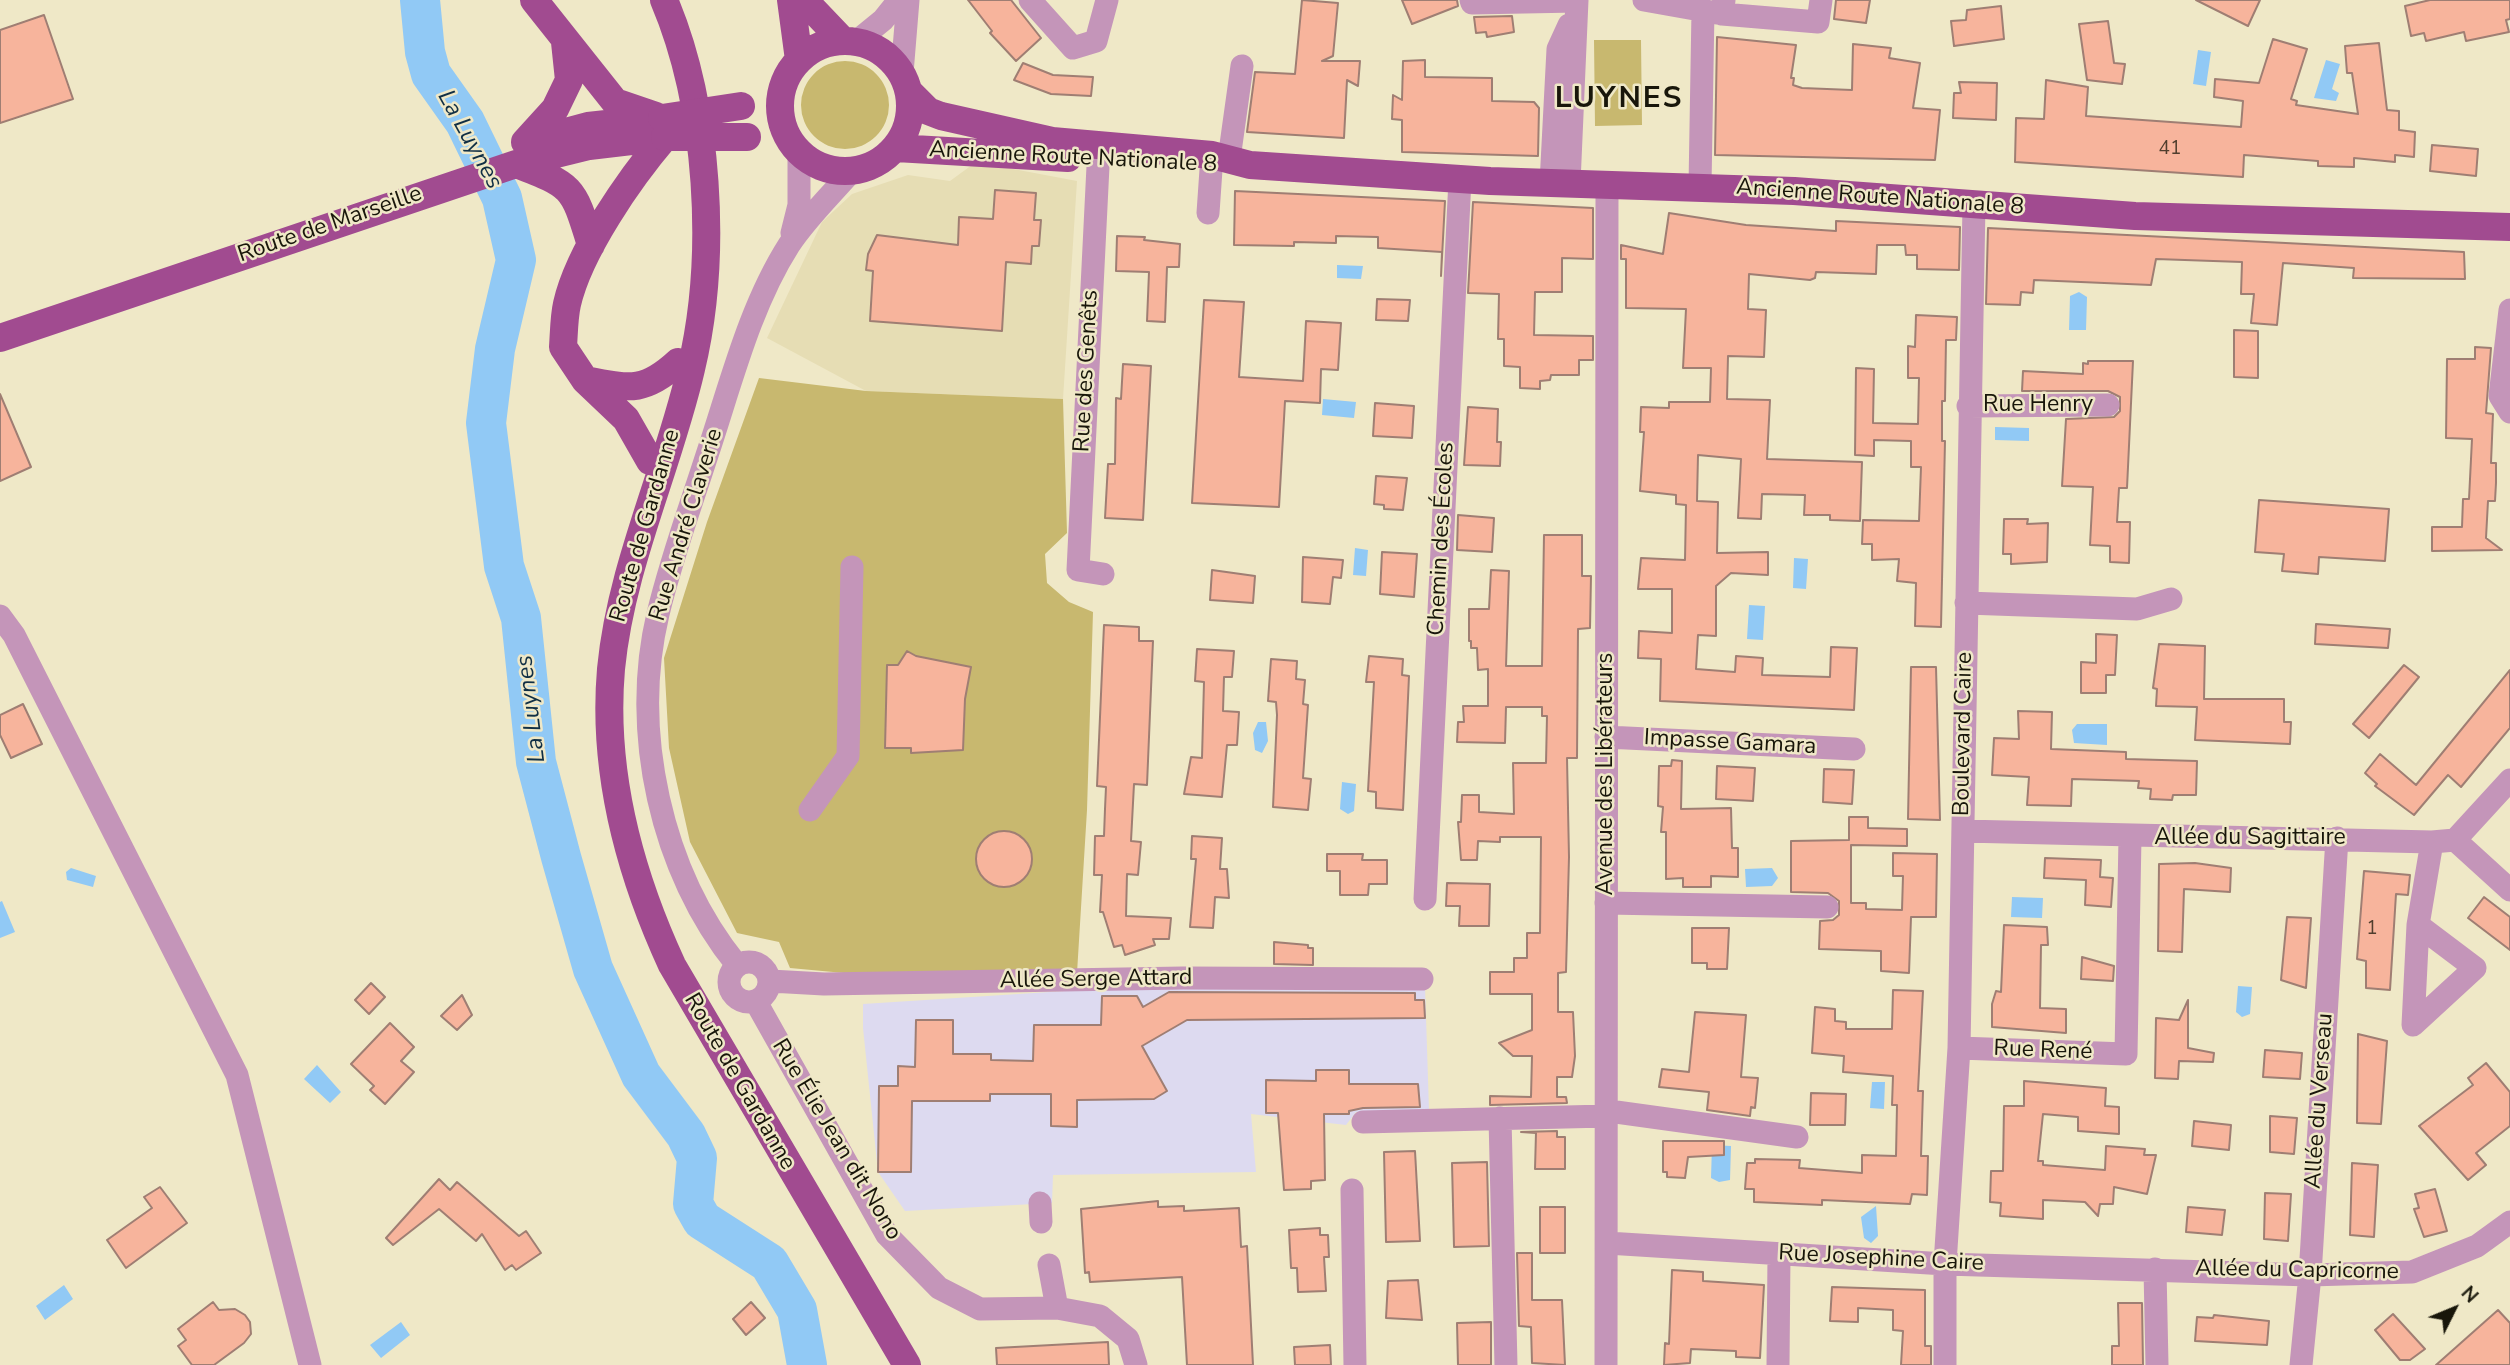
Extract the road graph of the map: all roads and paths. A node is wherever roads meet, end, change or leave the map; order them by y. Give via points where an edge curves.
1 (534, 0) edge
2 (648, 0) edge
3 (664, 0) edge
4 (791, 0) edge
5 (804, 0) edge
6 (899, 0) edge
7 (908, 0) edge
8 (1030, 0) edge
9 (1107, 0) edge
10 (1471, 0) edge
11 (1644, 0) edge
12 (1821, 0) edge
13 (1576, 3) edge
14 (1716, 8) edge
15 (849, 41) junction
16 (565, 42) junction
17 (1242, 66) dead end
18 (792, 71) junction
19 (906, 83) junction
20 (664, 128) junction
21 (795, 148) junction
22 (896, 148) junction
23 (516, 152) junction
24 (1098, 153) junction
25 (1226, 162) junction
26 (851, 172) junction
27 (443, 179) junction
28 (1460, 179) junction
29 (1560, 183) junction
30 (1607, 184) junction
31 (1700, 186) junction
32 (1973, 204) junction
33 (1208, 213) dead end
34 (2510, 227) edge
35 (591, 245) junction
36 (788, 246) junction
37 (2510, 310) edge
38 (0, 321) edge
39 (0, 338) edge
40 (678, 362) junction
41 (585, 380) junction
42 (2108, 405) dead end
43 (1968, 406) junction
44 (2510, 412) edge
45 (650, 461) junction
46 (852, 567) dead end
47 (1103, 574) dead end
48 (2171, 599) dead end
49 (1966, 603) junction
50 (0, 616) edge
51 (1606, 737) junction
52 (1854, 750) dead end
53 (2510, 780) edge
54 (810, 810) dead end
55 (1963, 831) junction
56 (2130, 837) junction
57 (2337, 838) junction
58 (2443, 841) junction
59 (2510, 890) edge
60 (1425, 899) dead end
61 (1606, 903) junction
62 (1827, 907) dead end
63 (2418, 925) dead end
64 (737, 965) junction
65 (1422, 979) dead end
66 (770, 981) junction
67 (756, 1002) junction
68 (1959, 1048) junction
69 (1606, 1116) junction
70 (1500, 1118) junction
71 (1363, 1122) dead end
72 (1797, 1137) dead end
73 (1352, 1190) dead end
74 (2510, 1222) edge
75 (1607, 1243) junction
76 (1779, 1254) junction
77 (1945, 1264) junction
78 (1049, 1265) dead end
79 (2155, 1269) junction
80 (2309, 1275) junction
81 (1057, 1308) junction
82 (310, 1365) edge
83 (886, 1365) edge
84 (907, 1365) edge
85 (1136, 1365) edge
86 (1355, 1365) edge
87 (1506, 1365) edge
88 (1606, 1365) edge
89 (1778, 1365) edge
90 (1945, 1365) edge
91 (2157, 1365) edge
92 (2301, 1365) edge

1 - 16 main road
2 - 40 main road, Route de Gardanne via 674,78 692,178 691,268
3 - 84 main road, Route de Gardanne via 688,75 704,174 705,270 692,368 620,608 610,697 613,771 626,842 645,907 672,965
4 - 18 main road
5 - 15 main road
6 - 15 street via 881,21
7 - 19 street
8 - 9 street via 1073,48 1096,41
10 - 13 street
11 - 14 street
12 - 14 street via 1818,22
13 - 29 street
14 - 31 street
15 - 18 main road via 819,46
15 - 19 main road via 874,47 889,58
16 - 20 main road via 615,102
16 - 23 main road via 569,80 555,109
17 - 25 street
18 - 20 main road, bridge via 764,98
18 - 21 main road via 780,113
19 - 22 main road via 910,113
19 - 24 main road, Ancienne Route Nationale 8 via 928,111 941,116
20 - 21 main road, bridge via 747,136
20 - 23 main road, Route de Marseille via 588,126
20 - 35 main road
21 - 26 main road via 814,164
21 - 36 street, Rue André Claverie via 799,205
22 - 24 main road, Ancienne Route Nationale 8
22 - 26 main road via 876,164
23 - 27 main road, Route de Marseille
23 - 35 main road via 559,180 578,201
24 - 25 main road, Ancienne Route Nationale 8
24 - 47 street, Rue des Genêts via 1078,570
25 - 28 main road, Ancienne Route Nationale 8
25 - 33 street
26 - 36 street, Rue André Claverie
27 - 38 main road, Route de Marseille
27 - 39 main road, Route de Marseille
28 - 29 main road, Ancienne Route Nationale 8
28 - 60 street, Chemin des Écoles
29 - 30 main road, Ancienne Route Nationale 8
30 - 31 main road, Ancienne Route Nationale 8
30 - 51 street, Avenue des Libérateurs
31 - 32 main road, Ancienne Route Nationale 8
32 - 34 main road, Ancienne Route Nationale 8 via 2135,216
32 - 43 street, Boulevard Caire
35 - 41 main road via 567,303 563,347
36 - 64 street, Rue André Claverie via 747,335 657,615 648,708 666,829 693,897
37 - 44 street via 2500,396
40 - 41 main road via 658,380 632,389
40 - 45 main road, Route de Gardanne
41 - 45 main road via 626,419
42 - 43 street, Rue Henry
43 - 49 street, Boulevard Caire
45 - 83 main road, Route de Gardanne via 608,603 599,657 597,768 616,859 636,920 666,983
46 - 54 street via 848,756
48 - 49 street via 2137,609
49 - 55 street, Boulevard Caire
50 - 82 street via 14,635 237,1075
51 - 52 street, Impasse Gamara
51 - 61 street, Avenue des Libérateurs
53 - 58 street
55 - 56 street, Allée du Sagittaire
55 - 68 street, Boulevard Caire
56 - 57 street, Allée du Sagittaire
56 - 68 street, Rue René via 2126,1054
57 - 58 street, Allée du Sagittaire
57 - 80 street, Allée du Verseau
58 - 59 street
58 - 63 street
61 - 62 street
61 - 69 street, Avenue des Libérateurs
64 - 66 street via 752,961 761,965
64 - 67 street via 730,972 730,991 737,999
65 - 66 street, Allée Serge Attard
66 - 67 street
67 - 81 street, Rue Élie Jean dit Nono via 887,1235 939,1288 979,1309
68 - 77 street, Boulevard Caire
69 - 70 street
69 - 72 street via 1616,1112
69 - 75 street, Avenue des Libérateurs
70 - 71 street
70 - 87 street
73 - 86 street
74 - 80 street, Allée du Capricorne via 2477,1246 2412,1272
75 - 76 street, Rue Josephine Caire
75 - 88 street, Avenue des Libérateurs
76 - 77 street, Rue Josephine Caire
76 - 89 street
77 - 79 street, Rue Josephine Caire
77 - 90 street, Boulevard Caire
78 - 81 street
79 - 80 street, Allée du Capricorne
79 - 91 street
80 - 92 street, Allée du Verseau
81 - 85 street, Rue Élie Jean dit Nono via 1100,1316 1128,1339

